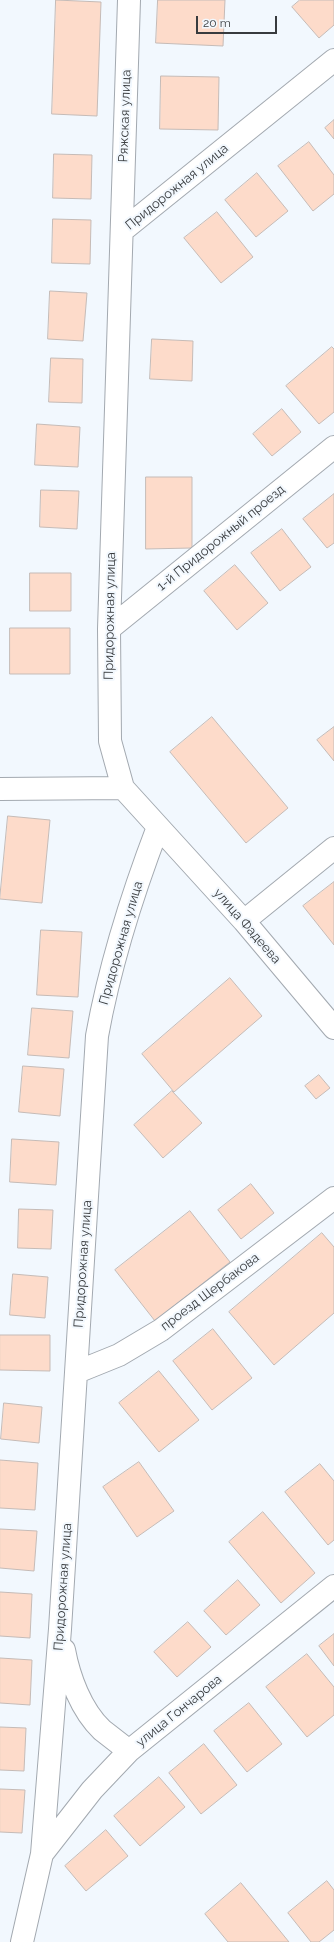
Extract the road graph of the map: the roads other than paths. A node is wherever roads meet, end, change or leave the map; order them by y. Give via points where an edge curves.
1 (129, 0) edge
2 (334, 60) edge
3 (122, 231) junction
4 (334, 447) edge
5 (109, 629) junction
6 (124, 788) junction
7 (0, 789) edge
8 (158, 827) junction
9 (334, 848) edge
10 (244, 921) junction
11 (334, 1028) edge
12 (334, 1198) edge
13 (77, 1372) junction
14 (334, 1586) edge
15 (60, 1629) junction
16 (129, 1751) junction
17 (42, 1854) junction
18 (22, 1942) edge

1 - 3 street, Ряжская улица
2 - 3 street, Придорожная улица
3 - 5 street, Придорожная улица
4 - 5 street, 1-й Придорожный проезд
5 - 6 street, Придорожная улица via 110,741
6 - 7 street
6 - 8 street, Придорожная улица
8 - 10 street, улица Фадеева
8 - 13 street, Придорожная улица via 135,888 105,991 97,1036
9 - 10 street
10 - 11 street, улица Фадеева
12 - 13 street, проезд Щербакова via 161,1330 119,1355
13 - 15 street, Придорожная улица
14 - 16 street, улица Гончарова
15 - 16 street via 67,1667 84,1705 101,1729
15 - 17 street, Придорожная улица
16 - 17 street, улица Гончарова via 92,1790
17 - 18 street, Придорожная улица

